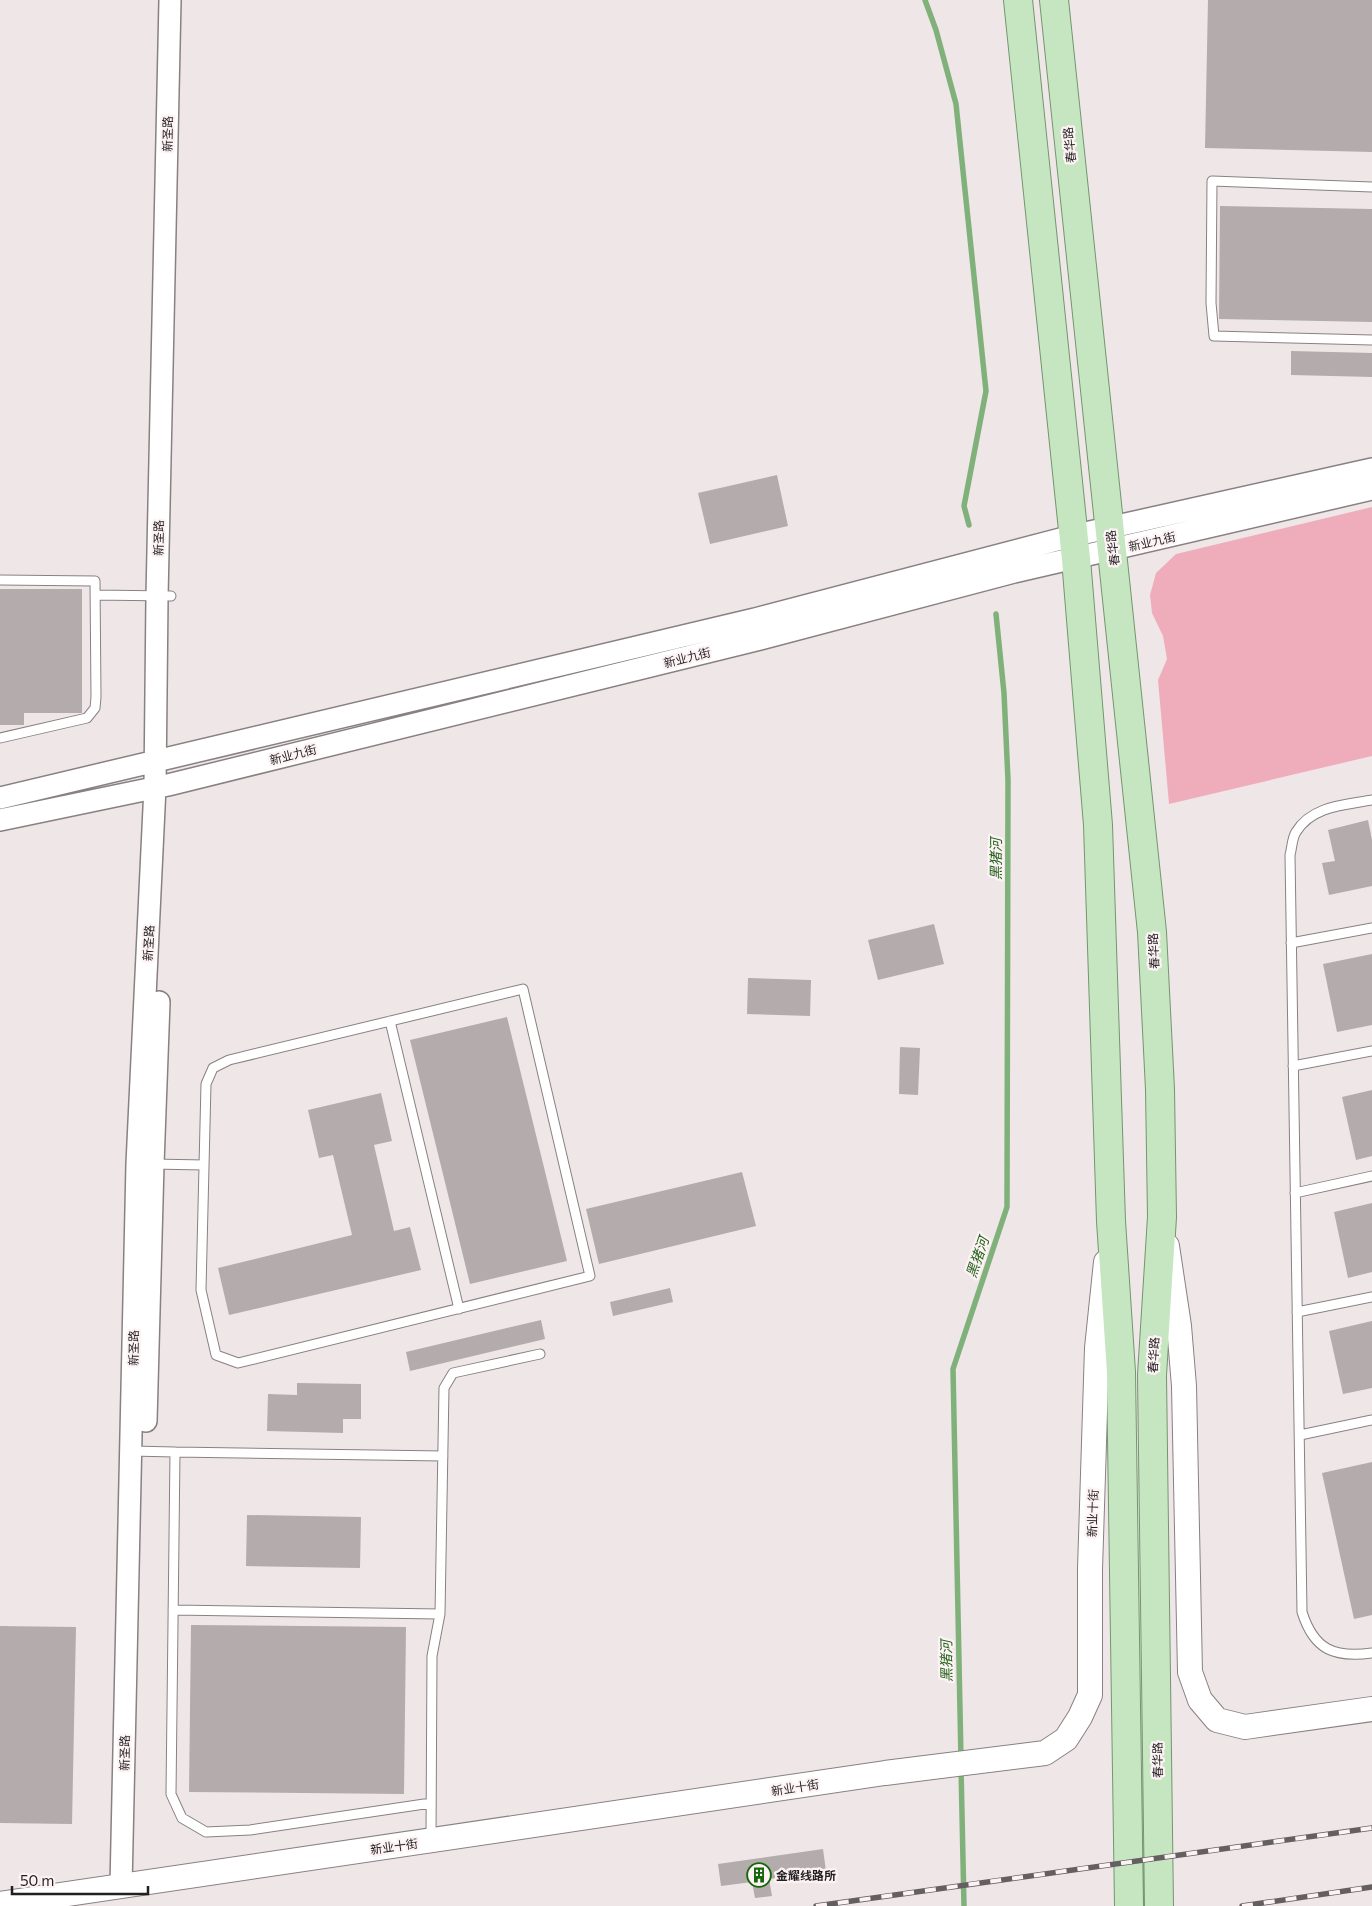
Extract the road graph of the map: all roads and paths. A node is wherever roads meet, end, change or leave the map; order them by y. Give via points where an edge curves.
1 (170, 0) edge
2 (183, 0) edge
3 (1018, 0) edge
4 (1054, 0) edge
5 (1372, 187) edge
6 (1372, 340) edge
7 (1372, 469) edge
8 (1372, 489) edge
9 (1111, 539) junction
10 (1074, 547) junction
11 (0, 580) edge
12 (95, 595) junction
13 (164, 596) junction
14 (0, 738) edge
15 (162, 760) junction
16 (162, 786) junction
17 (0, 798) edge
18 (1372, 800) edge
19 (0, 820) edge
20 (1372, 928) edge
21 (1292, 943) junction
22 (390, 1021) junction
23 (1372, 1051) edge
24 (1293, 1066) junction
25 (145, 1164) junction
26 (204, 1166) junction
27 (1372, 1176) edge
28 (1295, 1193) junction
29 (1162, 1217) junction
30 (1111, 1221) junction
31 (1372, 1297) edge
32 (459, 1309) junction
33 (1297, 1312) junction
34 (540, 1354) dead end
35 (1372, 1420) edge
36 (1300, 1435) junction
37 (138, 1451) junction
38 (175, 1452) junction
39 (443, 1456) junction
40 (173, 1610) junction
41 (440, 1614) junction
42 (1372, 1653) edge
43 (1372, 1710) edge
44 (431, 1803) junction
45 (431, 1841) junction
46 (128, 1885) junction
47 (0, 1904) edge
48 (1129, 1906) edge
49 (1159, 1906) edge

1 - 13 street, 新圣路
2 - 13 street, 新圣路
3 - 10 main road
4 - 9 main road, 春华路
5 - 6 lane via 1212,181 1210,303 1214,336
7 - 9 street, 新业九街
8 - 9 street, 新业九街
9 - 10 street, 新业九街
9 - 29 main road, 春华路 via 1152,932
10 - 15 street, 新业九街 via 746,621
10 - 16 street, 新业九街 via 1005,575
10 - 30 main road via 1098,825
11 - 12 lane via 95,580
12 - 13 lane
12 - 14 lane via 95,708 87,718
13 - 15 street, 新圣路
15 - 16 street, 新圣路
15 - 17 street, 新业九街
16 - 19 street, 新业九街
16 - 25 street, 新圣路
18 - 21 lane via 1324,809 1308,818 1294,833 1290,855
20 - 21 lane
21 - 24 lane
22 - 26 lane via 229,1060 212,1068 206,1084
22 - 32 lane
22 - 32 lane via 523,989 590,1276
23 - 24 lane
24 - 28 lane
25 - 26 lane
25 - 37 street, 新圣路
26 - 32 lane via 201,1290 216,1355 238,1363
27 - 28 lane
28 - 33 lane
29 - 43 main road via 1180,1326 1190,1672 1200,1700 1218,1720 1245,1727
29 - 49 main road, 春华路 via 1152,1375
30 - 45 main road, 新业十街 via 1097,1348 1090,1569 1090,1695 1066,1739 1045,1753 885,1773
30 - 48 main road via 1121,1372
31 - 33 lane
33 - 36 lane
34 - 39 lane via 453,1374 444,1388
35 - 36 lane
36 - 42 lane via 1302,1612 1308,1629 1320,1644 1338,1654
37 - 38 lane
37 - 46 street, 新圣路
38 - 39 lane
38 - 40 lane
39 - 41 lane
40 - 41 lane
40 - 44 lane via 171,1794 182,1818 206,1832 242,1830
41 - 44 lane via 432,1656
44 - 45 lane
45 - 46 main road, 新业十街
46 - 47 main road, 新业十街

